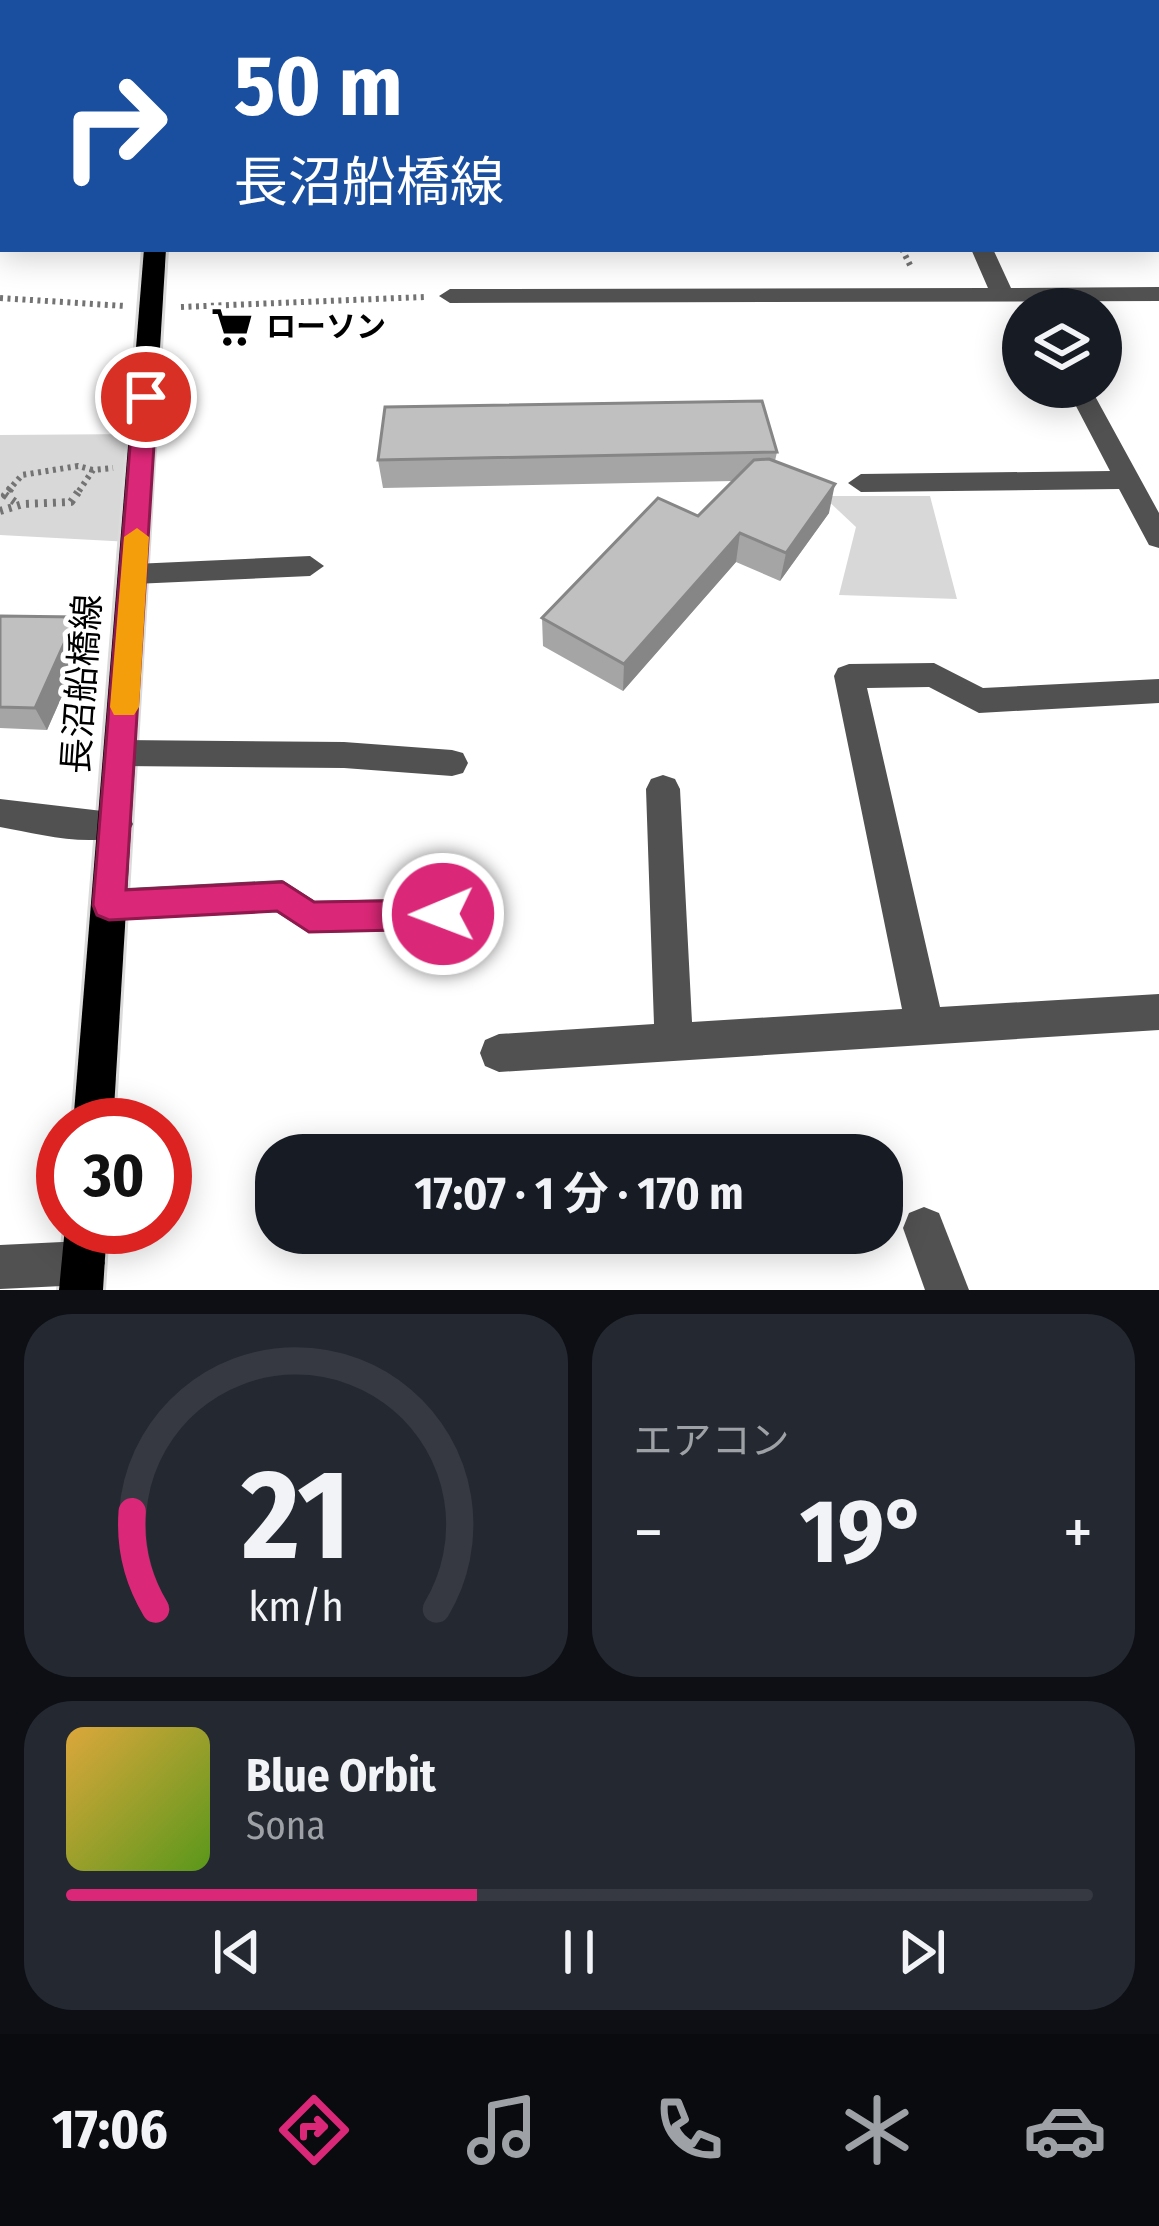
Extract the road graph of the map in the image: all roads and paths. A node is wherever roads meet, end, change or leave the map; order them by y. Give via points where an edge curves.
1 (155, 252) edge
2 (983, 252) edge
3 (1002, 294) edge
4 (1159, 294) edge
5 (450, 296) joint
6 (1002, 296) edge
7 (1122, 296) edge
8 (0, 298) edge
9 (151, 308) junction
10 (1089, 408) edge
11 (120, 467) dead end
12 (93, 470) junction
13 (1125, 480) junction
14 (861, 483) dead end
15 (20, 504) junction
16 (0, 511) edge
17 (1159, 538) edge
18 (310, 566) dead end
19 (134, 574) junction
20 (1159, 691) edge
21 (121, 753) junction
22 (452, 763) dead end
23 (663, 789) dead end
24 (0, 813) edge
25 (116, 824) junction
26 (109, 905) junction
27 (443, 914) dead end
28 (1159, 1012) edge
29 (925, 1027) junction
30 (674, 1042) junction
31 (499, 1053) dead end
32 (95, 1098) edge
33 (924, 1228) dead end
34 (83, 1260) edge
35 (0, 1268) edge
36 (946, 1290) edge

1 - 9 main road, 長沼船橋線
2 - 3 street
4 - 7 street
5 - 6 street
5 - 9 path
8 - 9 path
9 - 19 main road, 長沼船橋線
10 - 13 street
11 - 12 path
12 - 15 path via 71,502
12 - 15 path via 22,475 5,495
13 - 14 street
13 - 17 street
15 - 16 path
18 - 19 street
19 - 21 main road, 長沼船橋線
20 - 29 street via 979,700 934,675 849,676
21 - 22 street
21 - 25 main road, 長沼船橋線
23 - 30 street
24 - 25 street
25 - 26 main road, 長沼船橋線
26 - 27 street via 283,896 309,917
26 - 32 main road, 長沼船橋線
28 - 29 street
29 - 30 street
30 - 31 street
33 - 36 street
34 - 35 street

